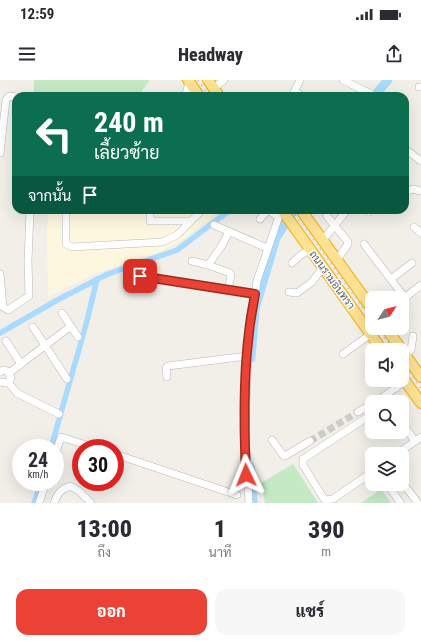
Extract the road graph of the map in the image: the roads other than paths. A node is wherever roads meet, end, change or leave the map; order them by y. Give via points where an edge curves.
1 (224, 80) edge
2 (300, 80) edge
3 (343, 80) edge
4 (188, 81) edge
5 (214, 91) edge
6 (186, 92) edge
7 (196, 92) edge
8 (294, 92) edge
9 (366, 92) edge
10 (12, 96) edge
11 (409, 152) edge
12 (0, 153) edge
13 (421, 160) edge
14 (409, 190) edge
15 (421, 191) edge
16 (30, 214) edge
17 (66, 214) edge
18 (150, 214) edge
19 (196, 214) edge
20 (264, 214) edge
21 (274, 214) edge
22 (285, 214) edge
23 (304, 214) edge
24 (344, 214) edge
25 (328, 216) dead end
26 (260, 219) dead end
27 (190, 221) junction
28 (214, 225) dead end
29 (335, 226) junction
30 (414, 227) dead end
31 (229, 232) junction
32 (421, 233) edge
33 (323, 240) junction
34 (364, 244) dead end
35 (267, 248) junction
36 (310, 250) junction
37 (337, 260) junction
38 (192, 261) dead end
39 (292, 263) dead end
40 (412, 264) dead end
41 (208, 265) junction
42 (323, 267) junction
43 (0, 274) edge
44 (140, 276) dead end
45 (391, 279) junction
46 (421, 285) edge
47 (228, 289) junction
48 (398, 291) edge
49 (288, 292) dead end
50 (255, 294) junction
51 (409, 294) edge
52 (365, 299) edge
53 (62, 313) dead end
54 (33, 326) dead end
55 (71, 326) junction
56 (365, 326) edge
57 (370, 335) edge
58 (412, 336) dead end
59 (78, 337) dead end
60 (6, 341) dead end
61 (45, 345) junction
62 (409, 352) edge
63 (343, 354) dead end
64 (247, 356) junction
65 (409, 359) edge
66 (20, 364) junction
67 (0, 372) edge
68 (9, 373) junction
69 (168, 377) dead end
70 (421, 377) edge
71 (67, 379) dead end
72 (0, 382) edge
73 (8, 382) junction
74 (409, 386) edge
75 (396, 388) edge
76 (386, 395) edge
77 (421, 403) edge
78 (365, 408) edge
79 (358, 412) tunnel mouth
80 (59, 414) dead end
81 (365, 419) edge
82 (409, 430) edge
83 (60, 439) edge
84 (418, 439) edge
85 (72, 440) edge
86 (272, 440) dead end
87 (310, 441) tunnel mouth
88 (407, 447) edge
89 (124, 457) edge
90 (365, 477) edge
91 (43, 491) edge
92 (392, 491) edge
93 (409, 491) edge
94 (237, 495) dead end
95 (400, 502) dead end
96 (39, 503) edge
97 (54, 503) edge
98 (91, 503) edge
99 (249, 503) edge
100 (418, 503) edge

1 - 5 street
2 - 8 street
3 - 9 street
4 - 6 street
4 - 7 highway
10 - 12 street via 6,100
11 - 13 street
14 - 15 street
16 - 43 street via 29,296 8,310 4,307
17 - 27 street via 66,244 72,247 162,242 177,235
18 - 27 street via 150,221
19 - 27 street
20 - 26 street
21 - 35 street via 278,219
22 - 36 highway, ถนนรามอินทรา
23 - 33 highway, ถนนรามอินทรา
24 - 29 street
25 - 29 street
28 - 31 street
29 - 33 street
29 - 37 street via 348,242
30 - 32 street
31 - 35 street
31 - 41 street
33 - 37 highway, ถนนรามอินทรา
34 - 45 street
35 - 50 street
36 - 39 street
36 - 42 highway, ถนนรามอินทรา
37 - 52 highway, ถนนรามอินทรา
38 - 41 street
40 - 45 street
41 - 47 street via 230,273
42 - 49 street via 310,284 297,293
42 - 56 highway, ถนนรามอินทรา
44 - 47 street
45 - 48 street
46 - 51 street
47 - 50 street
50 - 64 street
53 - 55 street
54 - 61 street
55 - 59 street
55 - 61 street
57 - 63 street
58 - 62 street via 412,350
60 - 66 street
61 - 66 street
61 - 71 street
64 - 69 street via 168,366
64 - 99 street via 245,430
65 - 70 highway
66 - 68 street
67 - 68 street via 3,370
68 - 73 street
72 - 73 street
73 - 80 street via 17,393
74 - 77 highway
75 - 76 street
78 - 79 street
81 - 90 street via 303,459 303,465 326,500
82 - 84 street
83 - 85 street via 61,437
84 - 88 street
86 - 87 street via 285,456
89 - 94 street
91 - 96 street
92 - 95 street
93 - 100 street
97 - 98 street via 59,492 70,486

